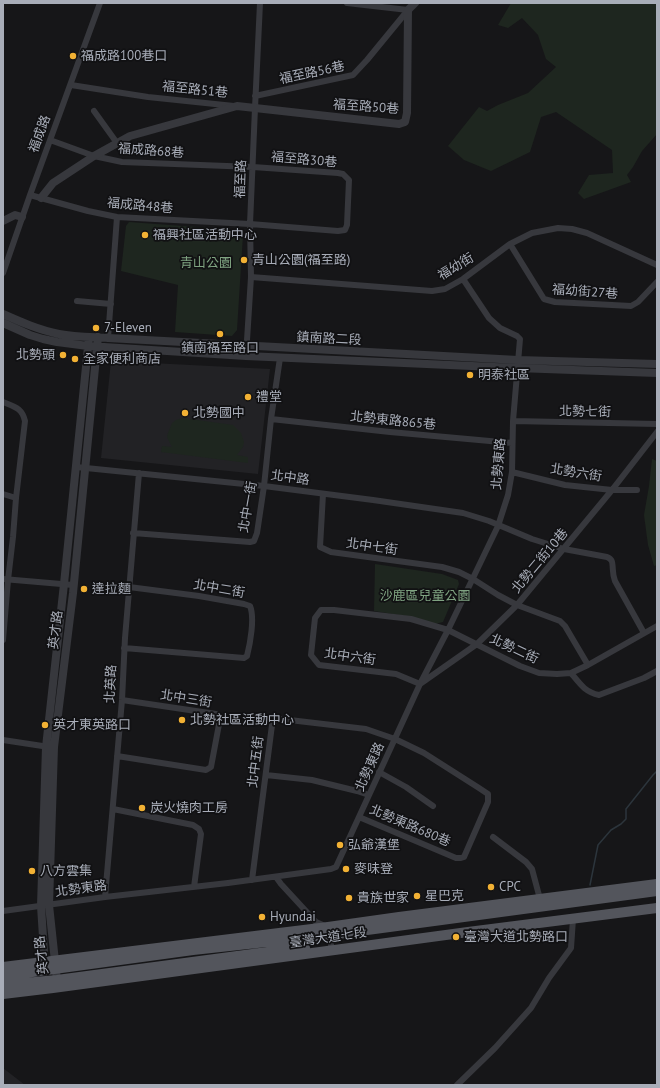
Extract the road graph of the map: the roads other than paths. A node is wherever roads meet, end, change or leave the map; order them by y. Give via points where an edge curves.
1 (100, 3) edge
2 (260, 3) edge
3 (348, 3) edge
4 (415, 3) edge
5 (409, 6) edge
6 (70, 85) junction
7 (255, 96) junction
8 (237, 106) junction
9 (255, 108) junction
10 (94, 111) dead end
11 (50, 140) junction
12 (116, 143) junction
13 (94, 156) junction
14 (253, 167) junction
15 (30, 195) junction
16 (41, 198) junction
17 (22, 217) junction
18 (117, 217) junction
19 (3, 221) edge
20 (250, 224) junction
21 (510, 244) junction
22 (657, 265) edge
23 (3, 273) edge
24 (250, 277) junction
25 (463, 279) junction
26 (657, 282) edge
27 (76, 301) dead end
28 (111, 304) junction
29 (3, 314) edge
30 (3, 324) edge
31 (89, 337) junction
32 (98, 338) junction
33 (108, 338) junction
34 (88, 346) junction
35 (98, 346) junction
36 (247, 346) junction
37 (246, 356) junction
38 (280, 358) junction
39 (518, 364) junction
40 (657, 364) edge
41 (657, 373) edge
42 (3, 402) edge
43 (271, 419) junction
44 (513, 421) junction
45 (657, 424) edge
46 (657, 432) edge
47 (512, 443) junction
48 (76, 467) junction
49 (86, 468) junction
50 (512, 472) junction
51 (139, 473) junction
52 (264, 486) junction
53 (612, 490) junction
54 (637, 490) dead end
55 (3, 494) edge
56 (323, 494) junction
57 (16, 498) junction
58 (498, 526) junction
59 (133, 533) junction
60 (564, 549) junction
61 (5, 579) edge
62 (472, 579) junction
63 (64, 584) junction
64 (73, 585) junction
65 (129, 587) junction
66 (517, 605) junction
67 (657, 626) edge
68 (448, 630) junction
69 (644, 633) junction
70 (3, 640) edge
71 (477, 644) junction
72 (124, 648) junction
73 (588, 665) junction
74 (657, 671) edge
75 (571, 673) junction
76 (420, 684) junction
77 (122, 700) junction
78 (395, 739) junction
79 (3, 740) edge
80 (50, 747) junction
81 (117, 756) junction
82 (379, 772) junction
83 (266, 775) junction
84 (369, 796) junction
85 (433, 806) dead end
86 (113, 809) junction
87 (359, 817) junction
88 (493, 837) dead end
89 (276, 877) junction
90 (252, 880) junction
91 (657, 884) edge
92 (194, 887) junction
93 (657, 891) edge
94 (105, 897) junction
95 (540, 899) junction
96 (657, 902) edge
97 (45, 905) junction
98 (657, 908) edge
99 (3, 911) edge
100 (573, 918) junction
101 (330, 939) junction
102 (3, 967) edge
103 (48, 974) junction
104 (3, 976) edge
105 (3, 985) edge
106 (3, 994) edge
107 (457, 1085) edge

1 - 6 street, 福成路
2 - 7 street, 福至路
3 - 5 street
4 - 5 street
5 - 7 street, 福至路56巷 via 353,75
5 - 9 street, 福至路50巷 via 408,113 405,122 398,124
6 - 8 street, 福至路51巷 via 148,97
6 - 11 street, 福成路
7 - 9 street, 福至路
8 - 9 street, 福至路50巷
8 - 12 street, 福至路51巷 via 130,136
9 - 14 street, 福至路
10 - 12 street
11 - 13 street, 福成路68巷
11 - 15 street, 福成路
12 - 13 street, 福至路51巷
13 - 14 street, 福成路68巷 via 122,162
13 - 16 street, 福至路51巷 via 53,183
14 - 20 street, 福至路
14 - 20 street, 福至路30巷 via 343,174 349,180 348,210 345,230 338,231
15 - 16 street, 福成路48巷
15 - 17 street, 福成路
16 - 18 street, 福成路48巷
17 - 19 street via 15,215
17 - 23 street, 福成路
18 - 20 street, 福成路48巷
18 - 28 street
20 - 24 street, 福至路
21 - 22 street, 福幼街 via 532,232 572,228
21 - 25 street, 福幼街
21 - 26 street, 福幼街27巷 via 544,299 549,301 630,306 638,302
24 - 25 street, 福幼街 via 432,291 445,289
24 - 36 street, 福至路
25 - 39 street, 北勢東路 via 489,318 500,328 520,339
27 - 28 street
28 - 33 street
29 - 31 street, 鎮南路二段 via 52,332
30 - 34 street, 鎮南路二段 via 43,339
31 - 32 street, 鎮南路二段
31 - 34 street, 英才路
32 - 33 street, 鎮南路二段
32 - 35 street, 英才路
33 - 36 street, 鎮南路二段
34 - 35 street, 鎮南路二段
34 - 48 street, 英才路
35 - 37 street, 鎮南路二段
35 - 49 street, 英才路
36 - 37 street, 福至路
36 - 39 street, 鎮南路二段
37 - 38 street, 鎮南路二段
38 - 39 street, 鎮南路二段
38 - 43 street, 北中一街
39 - 40 street, 鎮南路二段
39 - 41 street, 鎮南路二段
39 - 44 street, 北勢東路
42 - 57 street via 19,408 25,421
43 - 47 street, 北勢東路865巷
43 - 52 street, 北中一街
44 - 45 street, 北勢七街
44 - 47 street, 北勢東路
46 - 53 street, 北勢二街10巷
47 - 50 street, 北勢東路
48 - 49 street, 北中路
48 - 63 street, 英才路
49 - 51 street, 北中路
49 - 64 street, 英才路
50 - 53 street, 北勢六街 via 565,485
50 - 58 street, 北勢東路
51 - 52 street, 北中路
51 - 59 street, 北英路
52 - 56 street, 北中路
52 - 59 street, 北中一街 via 254,541
53 - 54 street, 北勢六街
53 - 60 street, 北勢二街10巷
55 - 57 street
56 - 58 street, 北中路 via 463,513
56 - 62 street, 北中七街 via 320,547 330,552 442,567
57 - 61 street via 13,537
58 - 60 street, 北中路 via 532,540
58 - 62 street, 北勢東路
59 - 65 street, 北英路
60 - 66 street, 北勢二街10巷
60 - 69 street, 北中路 via 611,559 615,581
61 - 63 street
61 - 70 street
62 - 66 street
62 - 68 street, 北勢東路
63 - 64 street
63 - 80 street, 英才路
64 - 80 street, 英才路
65 - 72 street, 北英路
65 - 72 street, 北中二街 via 250,606 250,644 244,658
66 - 71 street, 北勢二街10巷
66 - 73 street via 560,621 566,626
67 - 69 street, 北勢二街
68 - 71 street, 北勢二街
68 - 76 street, 北勢東路
68 - 76 street, 北中六街 via 411,619 334,610 321,610 315,618 311,655 319,665 396,674
69 - 73 street, 北勢二街
71 - 75 street, 北勢二街 via 539,673
71 - 76 street, 北勢二街10巷
72 - 77 street, 北英路
73 - 75 street, 北勢二街
74 - 75 street via 599,695 585,690
76 - 78 street, 北勢東路
77 - 81 street, 北英路
77 - 81 street, 北中三街 via 216,714 220,718 211,767 206,770
78 - 82 street, 北勢東路
78 - 83 street, 北中五街 via 366,729 276,720 272,725
78 - 87 street, 北勢東路680巷 via 424,753 488,794 488,802 464,857 456,858
79 - 80 street
80 - 97 street, 英才路
81 - 86 street, 北英路
82 - 84 street, 北勢東路
82 - 85 street
83 - 84 street via 312,780
83 - 90 street, 北中五街
84 - 87 street, 北勢東路
86 - 92 street via 193,825 199,829 202,834
86 - 94 street, 北英路
87 - 89 street, 北勢東路 via 336,867
88 - 95 street via 532,869
89 - 90 street, 北勢東路
89 - 101 street
90 - 92 street, 北勢東路
91 - 95 main road, 臺灣大道七段
92 - 94 street, 北勢東路
93 - 101 main road, 臺灣大道七段
94 - 97 street, 北勢東路
95 - 101 main road, 臺灣大道七段 via 399,917
96 - 101 main road, 臺灣大道七段
97 - 99 street, 北勢東路
97 - 103 street, 英才路
98 - 100 main road, 臺灣大道七段
100 - 101 main road, 臺灣大道七段
100 - 107 street via 571,948 531,1008
101 - 103 main road, 臺灣大道七段
101 - 103 main road, 臺灣大道七段
102 - 103 main road, 臺灣大道七段
103 - 104 main road, 臺灣大道七段
103 - 105 main road, 臺灣大道七段
103 - 106 main road, 臺灣大道七段

